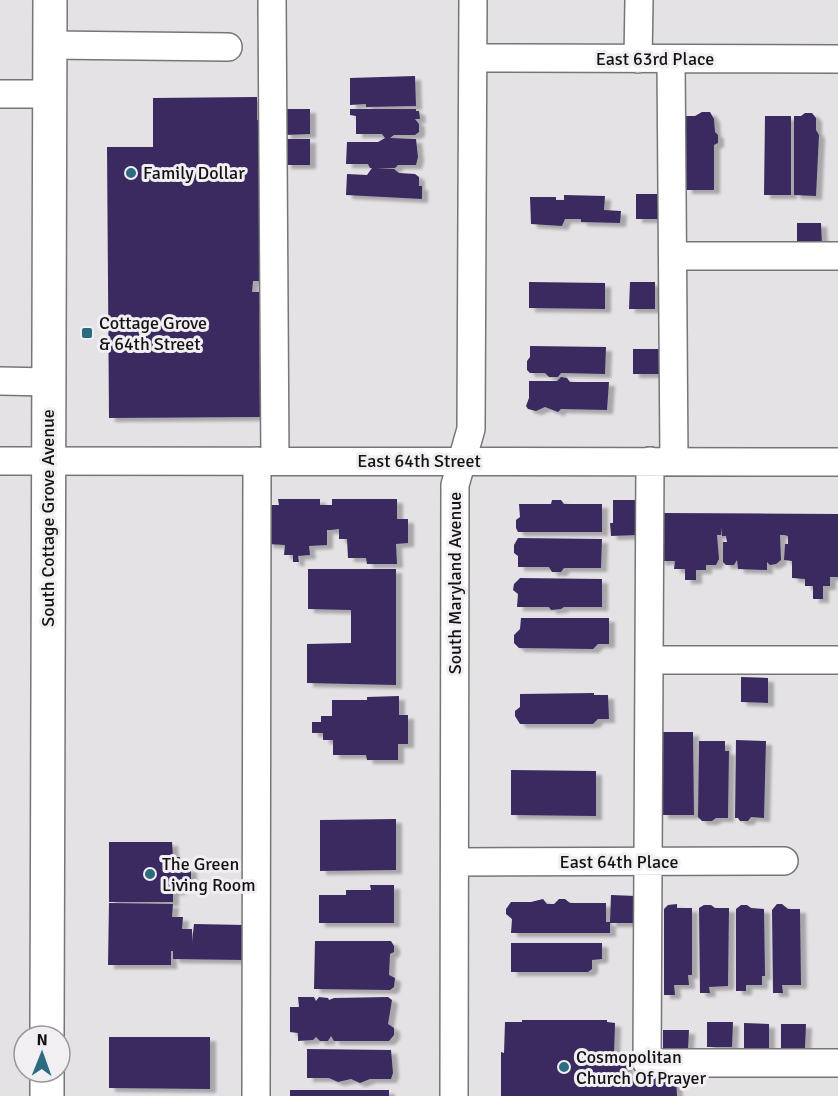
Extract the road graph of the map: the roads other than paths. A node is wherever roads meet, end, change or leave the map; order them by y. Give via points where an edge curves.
1 (50, 0) edge
2 (272, 0) edge
3 (473, 0) edge
4 (639, 0) edge
5 (50, 45) junction
6 (228, 47) dead end
7 (473, 58) junction
8 (671, 58) junction
9 (638, 59) junction
10 (838, 59) edge
11 (0, 94) edge
12 (50, 94) junction
13 (673, 256) junction
14 (838, 256) edge
15 (0, 381) edge
16 (49, 382) junction
17 (0, 461) edge
18 (48, 461) junction
19 (266, 461) junction
20 (464, 461) junction
21 (662, 461) junction
22 (838, 462) edge
23 (649, 660) junction
24 (838, 660) edge
25 (784, 861) dead end
26 (455, 862) junction
27 (648, 862) junction
28 (47, 1024) edge
29 (838, 1063) edge
30 (256, 1096) edge
31 (454, 1096) edge

1 - 5 main road, South Cottage Grove Avenue
2 - 19 street
3 - 7 street, South Maryland Avenue
4 - 9 street
5 - 6 street
5 - 12 main road, South Cottage Grove Avenue
7 - 9 street, East 63rd Place
7 - 20 street, South Maryland Avenue via 471,429
8 - 9 street, East 63rd Place
8 - 10 street, East 63rd Place
8 - 13 street
11 - 12 street
12 - 16 main road, South Cottage Grove Avenue
13 - 14 street
13 - 21 street
15 - 16 street
16 - 18 main road, South Cottage Grove Avenue
17 - 18 street, East 64th Street
18 - 19 street, East 64th Street
18 - 28 main road, South Cottage Grove Avenue
19 - 20 street, East 64th Street
19 - 30 street
20 - 21 street, East 64th Street
20 - 26 street, South Maryland Avenue via 455,485
21 - 22 street, East 64th Street
21 - 23 street
23 - 24 street
23 - 27 street
25 - 27 street, East 64th Place
26 - 27 street, East 64th Place
26 - 31 street, South Maryland Avenue
27 - 29 street via 647,1063

